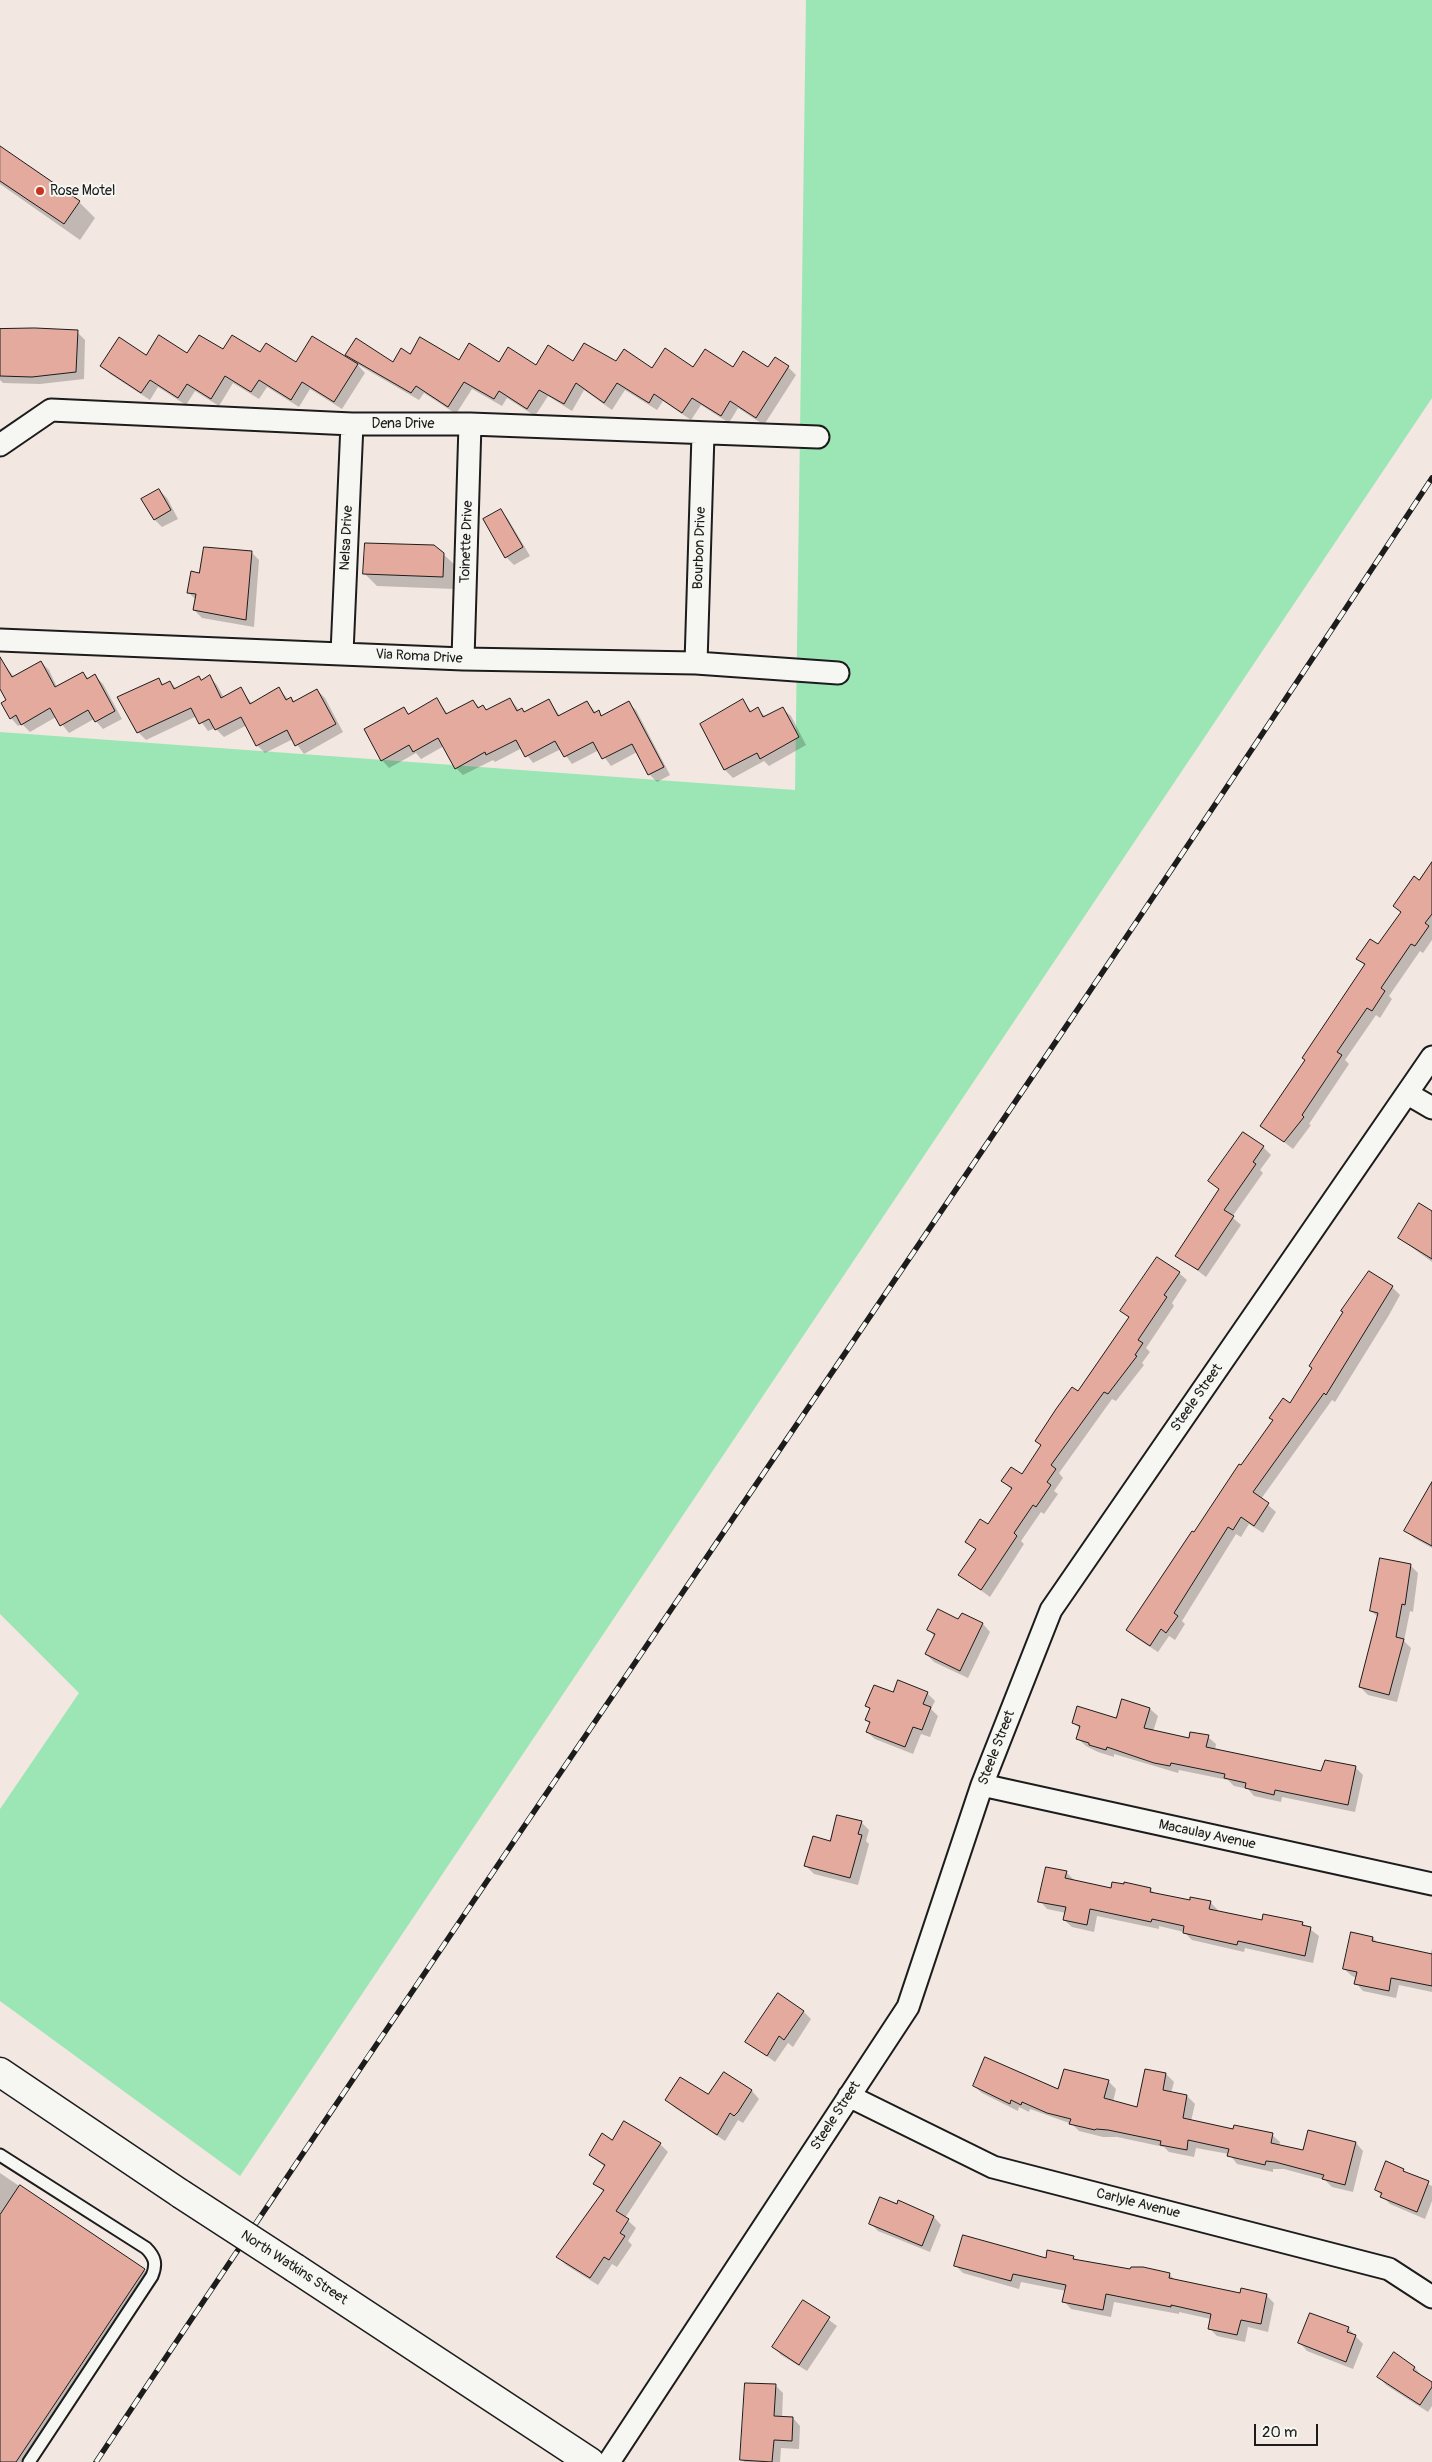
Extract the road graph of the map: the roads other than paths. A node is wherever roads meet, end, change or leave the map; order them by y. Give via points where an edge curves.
1 (352, 424) junction
2 (470, 424) junction
3 (703, 434) junction
4 (818, 437) dead end
5 (0, 445) edge
6 (0, 640) edge
7 (342, 653) junction
8 (463, 660) junction
9 (696, 663) junction
10 (838, 673) dead end
11 (1432, 1057) edge
12 (1408, 1094) junction
13 (1432, 1108) edge
14 (982, 1785) junction
15 (1432, 1884) edge
16 (0, 2072) edge
17 (849, 2096) junction
18 (0, 2154) edge
19 (1432, 2298) edge
20 (29, 2462) edge
21 (590, 2462) edge
22 (609, 2462) edge

1 - 2 street, Dena Drive
1 - 5 street, Dena Drive via 52,410
1 - 7 street, Nelsa Drive
2 - 3 street, Dena Drive
2 - 8 street, Toinette Drive
3 - 4 street, Dena Drive
3 - 9 street, Bourbon Drive
6 - 7 street, Via Roma Drive
7 - 8 street, Via Roma Drive
8 - 9 street, Via Roma Drive
9 - 10 street, Via Roma Drive
11 - 12 street, Steele Street
12 - 13 street
12 - 14 street, Steele Street via 1051,1610
14 - 15 street, Macaulay Avenue
14 - 17 street, Steele Street via 908,2007
16 - 21 main road, North Watkins Street, bridge
17 - 19 street, Carlyle Avenue via 993,2167 1389,2269
17 - 22 street, Steele Street
18 - 20 lane via 146,2248 153,2255 156,2266

